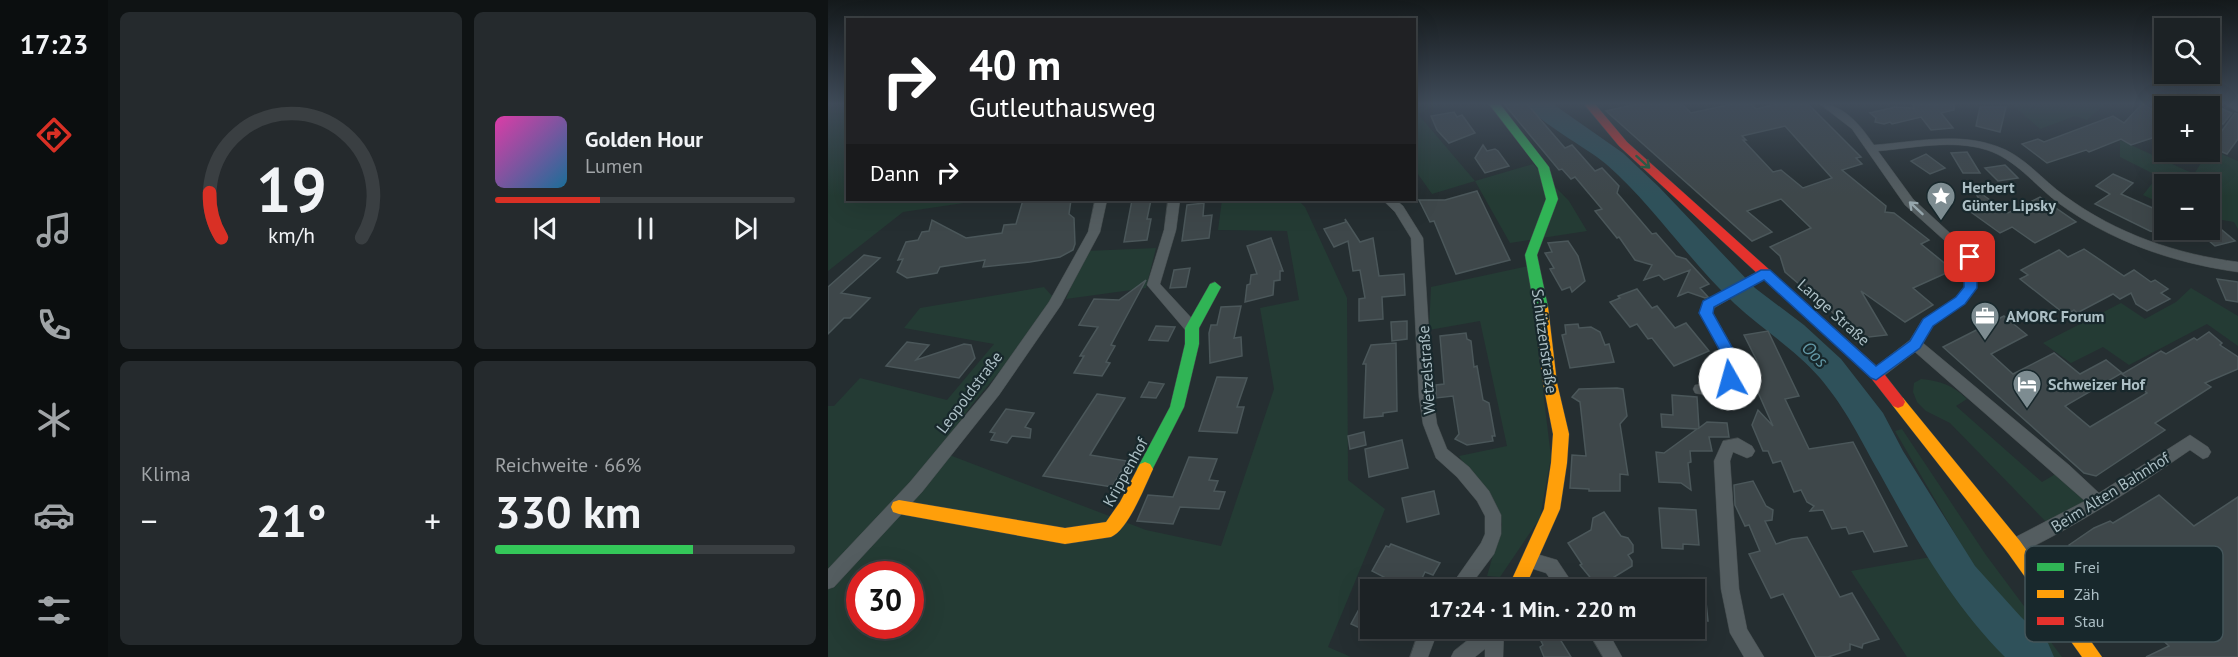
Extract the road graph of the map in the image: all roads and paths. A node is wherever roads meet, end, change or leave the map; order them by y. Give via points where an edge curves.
1 (1518, 135) edge
2 (1615, 135) edge
3 (1862, 135) edge
4 (1872, 148) junction
5 (1101, 201) edge
6 (1174, 201) edge
7 (1390, 201) edge
8 (2238, 267) edge
9 (1765, 273) junction
10 (1215, 286) dead end
11 (1192, 328) junction
12 (1915, 344) junction
13 (1876, 374) junction
14 (1700, 389) dead end
15 (1747, 451) dead end
16 (2203, 453) dead end
17 (2098, 503) junction
18 (899, 507) junction
19 (2014, 547) junction
20 (1530, 560) junction
21 (2025, 562) edge
22 (1464, 579) edge
23 (1520, 579) edge
24 (1561, 579) edge
25 (828, 581) edge
26 (1426, 639) edge
27 (1483, 639) edge
28 (1494, 639) edge
29 (1601, 639) edge
30 (2082, 642) edge
31 (1419, 657) edge
32 (1461, 657) edge
33 (1494, 657) edge
34 (1613, 657) edge
35 (1755, 657) edge
36 (2093, 657) edge

1 - 20 street, Schützenstraße via 1543,167 1552,199 1531,255 1561,434 1552,509
2 -> 9 street, Lange Straße
3 - 4 street
4 - 8 street via 1945,143 1982,145 2006,153 2061,199 2108,227 2186,259
12 -> 4 street via 1928,323 1960,301 1970,288 1970,257 1909,202
5 - 18 street, Leopoldstraße via 1094,232 1054,305 972,421
6 - 11 street via 1170,230 1153,285
7 - 22 street, Wetzelstraße via 1417,238 1430,424 1441,453 1477,488 1493,515 1488,548
9 - 13 street, Lange Straße
9 - 14 street via 1708,304 1706,313 1731,358 1730,379 1718,387
10 - 11 street, Krippenhof
11 - 18 street, Krippenhof via 1177,407 1137,488 1111,529 1065,536
12 - 13 street
12 - 17 street
13 - 19 street, Lange Straße
15 - 35 street via 1738,445 1728,446 1722,461 1730,589 1739,633
16 - 17 street, Beim Alten Bahnhof via 2190,442
17 - 19 street, Beim Alten Bahnhof
18 - 25 street, Leopoldstraße
19 - 21 street, Lange Straße
20 - 23 street, Schützenstraße
20 - 24 street via 1551,566
26 - 31 street
27 - 32 street
28 - 33 street
29 - 34 street
30 - 36 street, Lange Straße

